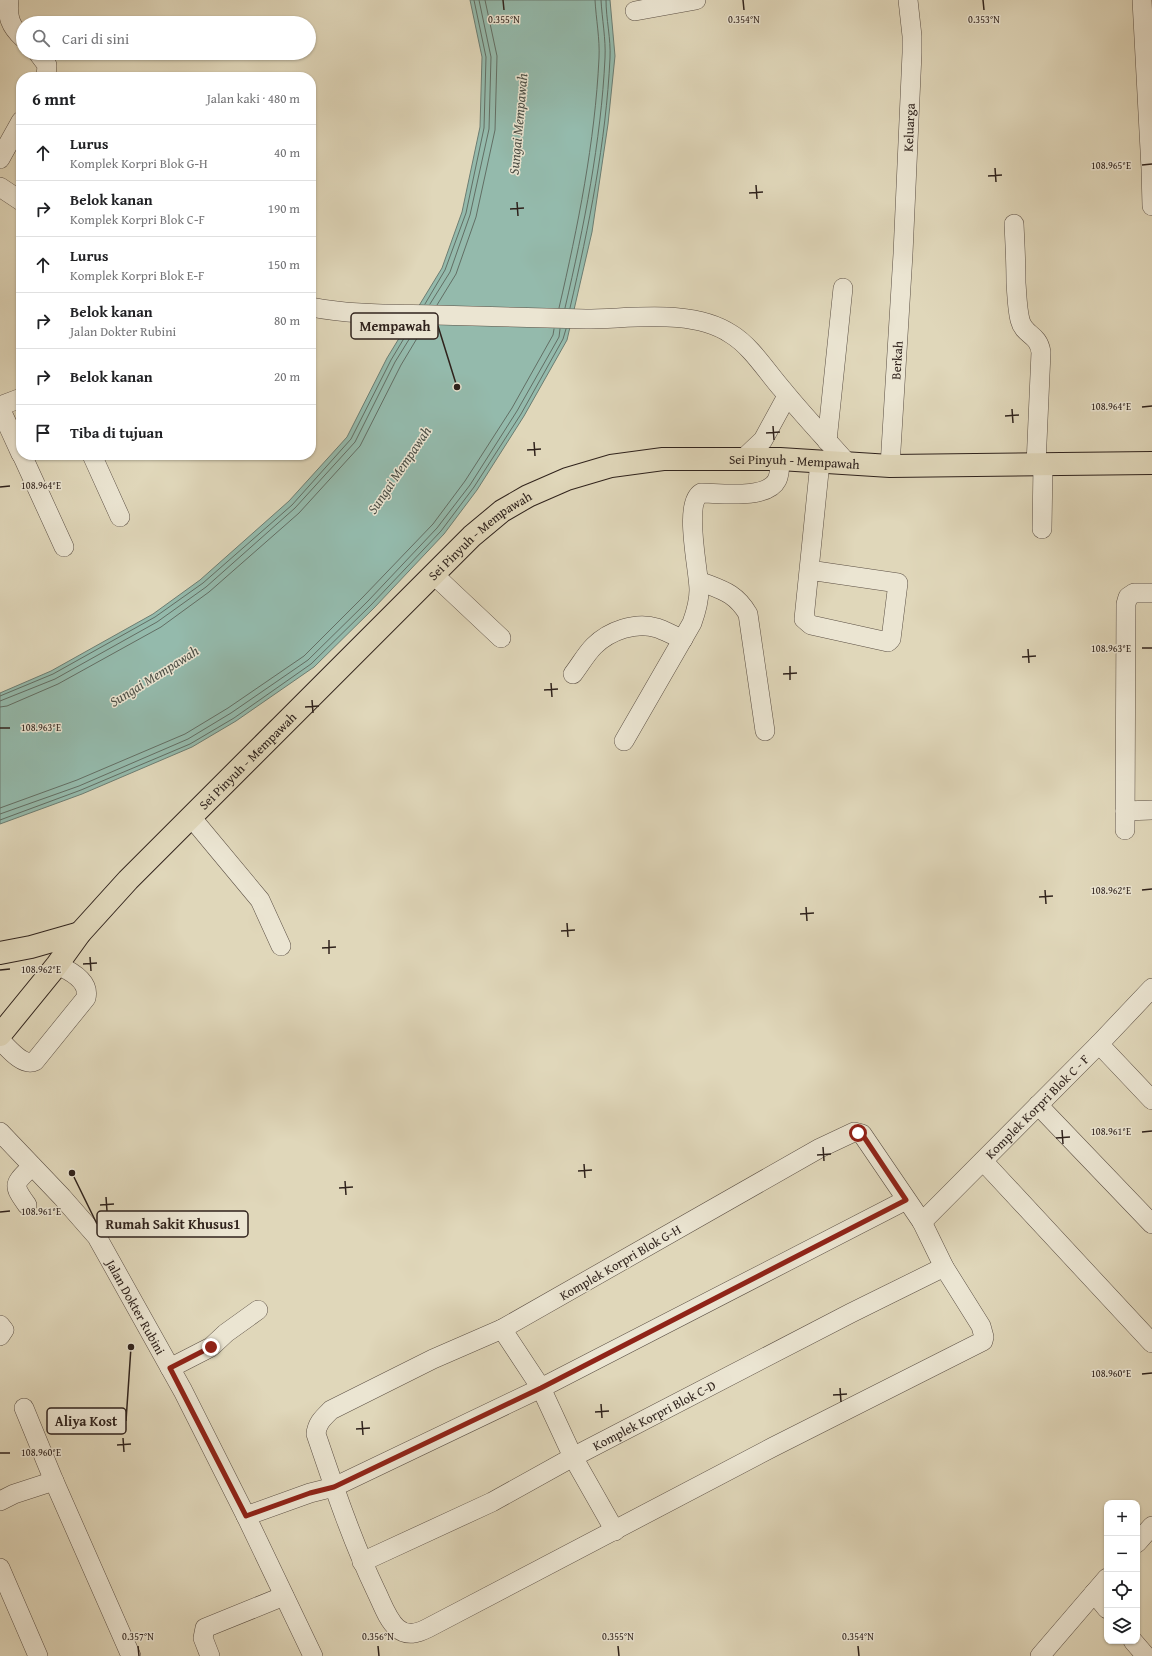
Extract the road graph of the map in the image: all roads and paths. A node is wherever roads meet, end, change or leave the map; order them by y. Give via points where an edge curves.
1 (9, 0) edge
2 (696, 0) edge
3 (908, 0) edge
4 (1142, 0) edge
5 (635, 11) dead end
6 (16, 29) edge
7 (43, 60) edge
8 (46, 72) edge
9 (16, 130) edge
10 (0, 159) edge
11 (0, 187) edge
12 (16, 198) edge
13 (1152, 206) edge
14 (1014, 224) dead end
15 (903, 254) joint
16 (843, 288) dead end
17 (316, 308) edge
18 (787, 396) junction
19 (16, 400) edge
20 (0, 407) edge
21 (827, 441) junction
22 (16, 443) edge
23 (744, 458) junction
24 (780, 459) junction
25 (24, 460) edge
26 (94, 460) edge
27 (820, 462) junction
28 (1152, 463) edge
29 (848, 464) junction
30 (1039, 465) junction
31 (890, 466) junction
32 (120, 517) dead end
33 (1042, 529) dead end
34 (64, 547) dead end
35 (809, 570) junction
36 (433, 574) junction
37 (699, 581) junction
38 (1152, 593) edge
39 (501, 638) dead end
40 (683, 640) junction
41 (573, 674) dead end
42 (765, 731) dead end
43 (624, 741) dead end
44 (1152, 810) edge
45 (1125, 811) junction
46 (192, 817) junction
47 (1125, 830) dead end
48 (80, 933) junction
49 (281, 946) dead end
50 (0, 953) edge
51 (67, 970) junction
52 (1151, 988) edge
53 (2, 1041) edge
54 (1099, 1044) junction
55 (1152, 1100) edge
56 (1038, 1105) junction
57 (0, 1132) edge
58 (983, 1161) junction
59 (32, 1166) junction
60 (906, 1200) junction
61 (27, 1204) dead end
62 (922, 1222) junction
63 (1152, 1224) edge
64 (944, 1267) junction
65 (258, 1310) dead end
66 (0, 1325) edge
67 (502, 1329) junction
68 (0, 1336) edge
69 (1152, 1343) edge
70 (170, 1368) junction
71 (541, 1388) junction
72 (24, 1408) dead end
73 (573, 1457) junction
74 (54, 1481) junction
75 (321, 1490) junction
76 (0, 1501) edge
77 (246, 1516) junction
78 (1152, 1526) edge
79 (615, 1531) junction
80 (1140, 1540) edge
81 (362, 1562) junction
82 (0, 1568) edge
83 (1104, 1581) edge
84 (1094, 1593) junction
85 (284, 1596) junction
86 (1106, 1608) edge
87 (1136, 1644) edge
88 (38, 1656) edge
89 (131, 1656) edge
90 (210, 1656) edge
91 (313, 1656) edge
92 (1040, 1656) edge
93 (1146, 1656) edge

1 - 6 street via 10,22
2 - 5 street
3 - 15 street, Keluarga via 912,36
4 - 13 street
7 - 8 street via 47,65
9 - 10 street
11 - 12 street
14 - 30 street via 1017,306 1020,321 1024,330 1040,344 1041,352
15 - 31 street, Berkah
16 - 21 street
17 - 18 street via 370,313 586,319 684,318 719,327 743,343
18 - 21 street
18 - 23 street via 763,440
19 - 20 street
20 - 22 street
21 - 29 street
23 - 24 main road, Sei Pinyuh - Mempawah
23 - 36 main road, Sei Pinyuh - Mempawah via 663,459 611,466 567,479 502,511
24 - 27 main road, Sei Pinyuh - Mempawah
24 - 37 street via 776,482 770,488 752,494 701,493 696,496 693,518
25 - 34 street
26 - 32 street
27 - 29 main road, Sei Pinyuh - Mempawah
27 - 35 street
28 - 30 main road, Sei Pinyuh - Mempawah
29 - 31 main road, Sei Pinyuh - Mempawah
30 - 31 main road, Sei Pinyuh - Mempawah
30 - 33 street
35 - 35 street via 898,583 891,639 888,642 807,623 804,619
36 - 39 street
36 - 46 main road, Sei Pinyuh - Mempawah
37 - 40 street via 698,607
37 - 42 street via 730,594 741,603 748,614
38 - 45 street via 1134,593 1128,597 1126,604
40 - 41 street via 656,628 632,626 608,636 594,646
40 - 43 street
44 - 45 street
45 - 47 street
46 - 48 main road, Sei Pinyuh - Mempawah via 128,880
46 - 49 street via 260,900
48 - 50 main road
48 - 51 main road, Sei Pinyuh - Mempawah
51 - 53 main road, Sei Pinyuh - Mempawah
51 - 53 street via 87,987 86,998 35,1061 24,1062
52 - 54 street, Komplek Korpri Blok C - F
54 - 55 street
54 - 56 street, Komplek Korpri Blok C - F
56 - 58 street, Komplek Korpri Blok C - F
56 - 63 street
57 - 59 street, Jalan Dokter Rubini
58 - 62 street, Komplek Korpri Blok C - F
58 - 69 street
59 - 61 street via 17,1181 16,1186 16,1190
59 - 70 street, Jalan Dokter Rubini via 97,1237
60 - 62 street
60 - 67 street, Komplek Korpri Blok G-H via 862,1134 850,1133
60 - 71 street
62 - 64 street
64 - 73 street, Komplek Korpri Blok C-D
64 - 79 street via 981,1326 983,1341 773,1447
65 - 70 street via 211,1347
66 - 68 street via 4,1330
67 - 71 street
67 - 75 street, Komplek Korpri Blok G-H via 433,1359 331,1410 317,1424
70 - 77 street, Jalan Dokter Rubini
71 - 73 street
71 - 75 street
72 - 74 street
73 - 79 street
73 - 81 street, Komplek Korpri Blok C-D via 492,1502
74 - 76 street
74 - 89 street
75 - 77 street
75 - 81 street
77 - 85 street, Jalan Dokter Rubini
78 - 80 street
79 - 81 street via 415,1634 398,1629 389,1617
82 - 88 street
83 - 84 street
84 - 86 street
84 - 92 street
85 - 90 street via 205,1628 203,1638
85 - 91 street, Jalan Dokter Rubini
87 - 93 street

